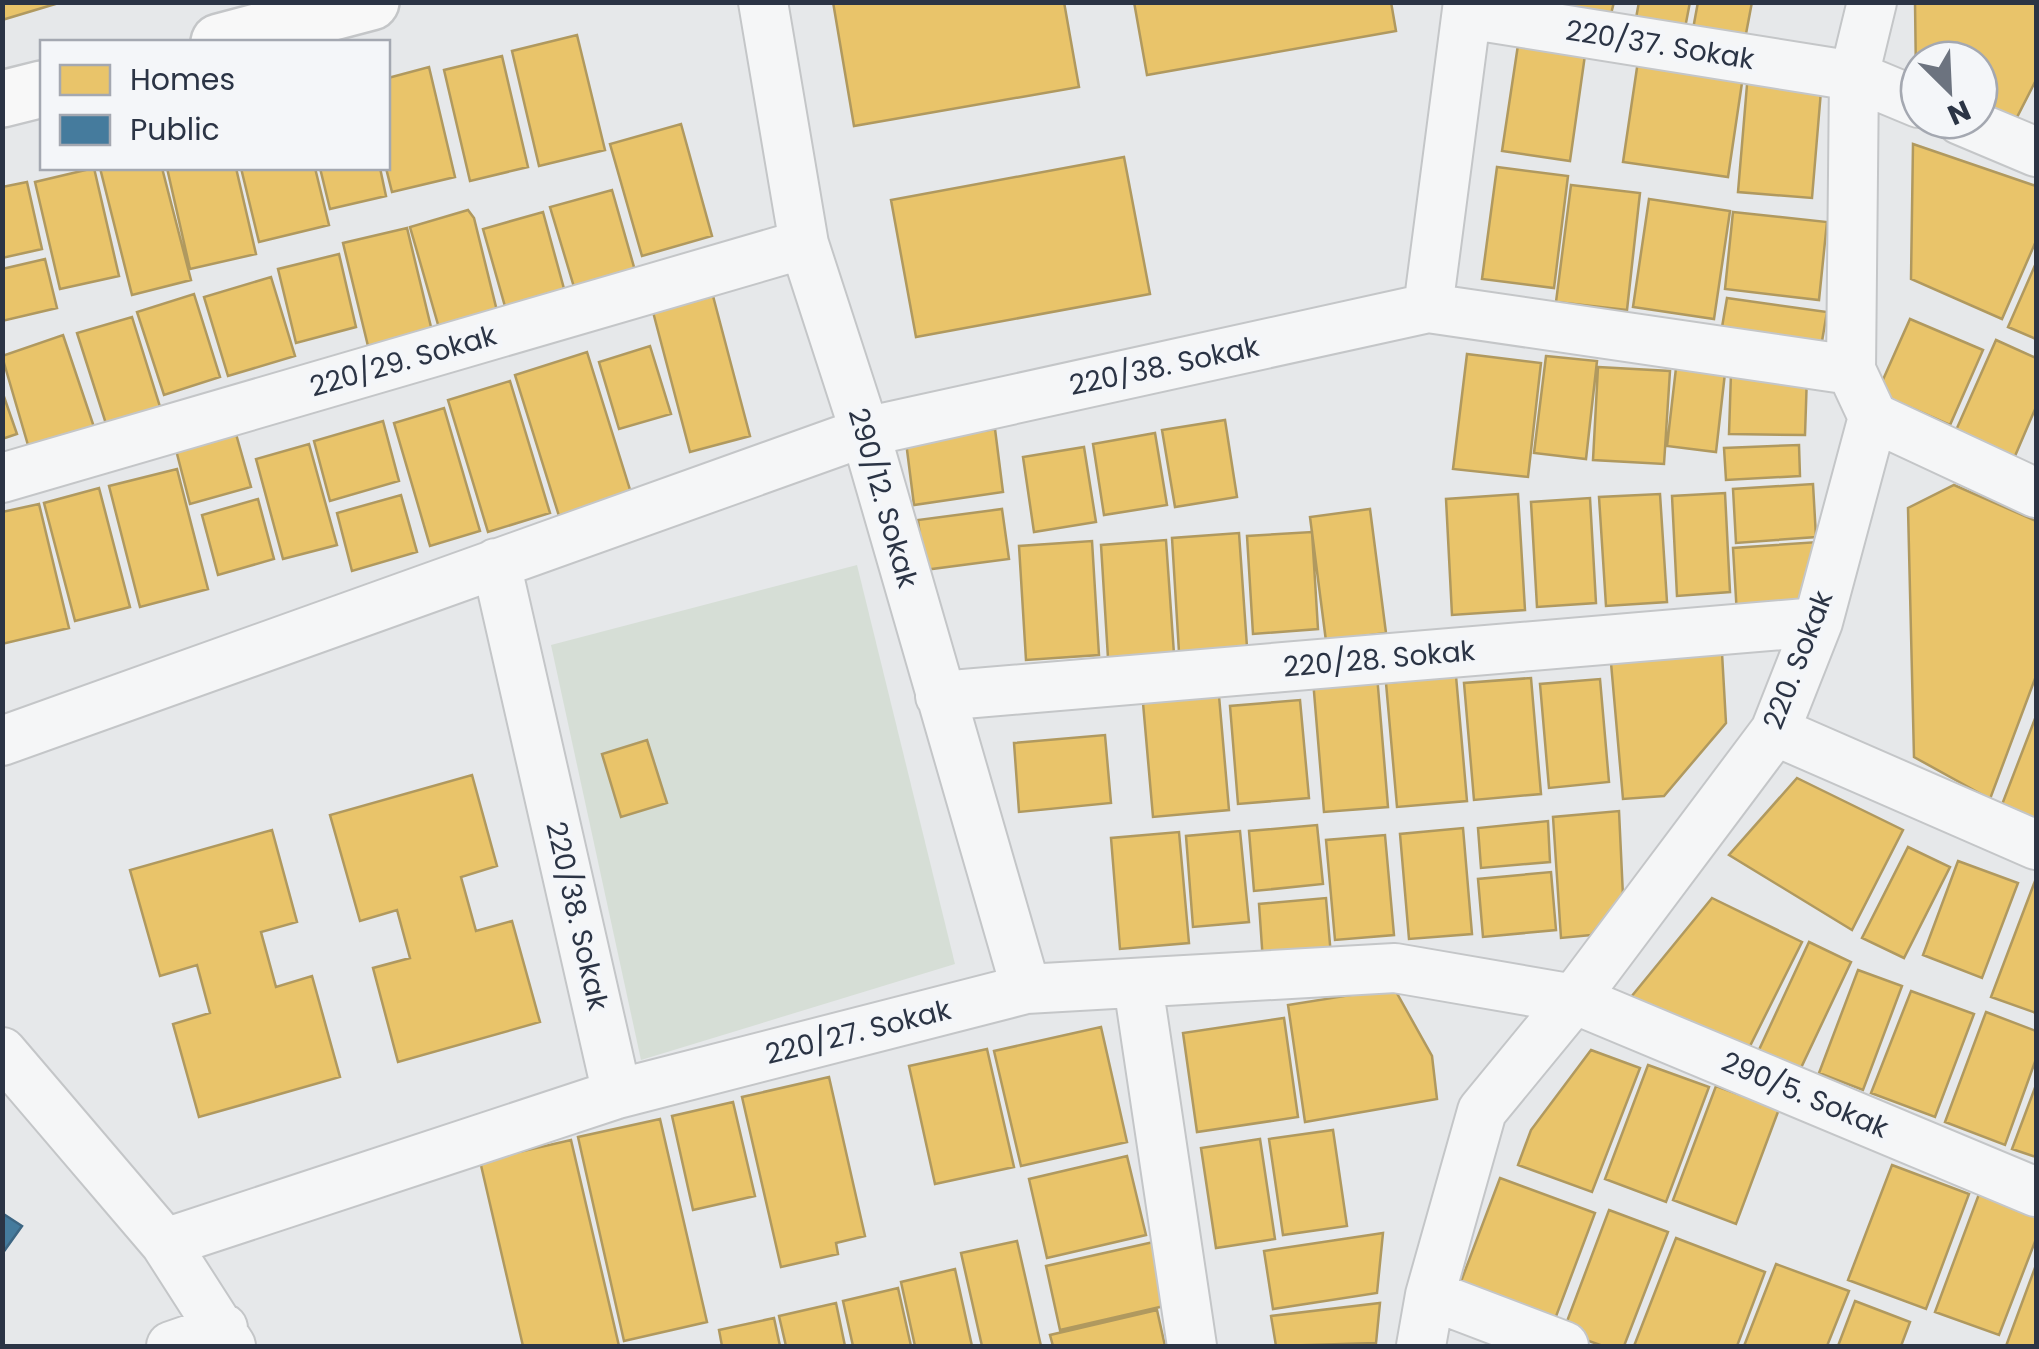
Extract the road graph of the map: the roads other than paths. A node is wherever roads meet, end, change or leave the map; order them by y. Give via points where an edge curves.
1 (371, 2) edge
2 (763, 2) edge
3 (1872, 2) edge
4 (1468, 8) edge
5 (226, 40) edge
6 (1854, 76) junction
7 (40, 90) edge
8 (1899, 95) edge
9 (2, 99) edge
10 (1999, 136) edge
11 (2036, 152) edge
12 (804, 244) junction
13 (1428, 308) junction
14 (1850, 370) junction
15 (1873, 417) junction
16 (865, 432) junction
17 (2, 478) edge
18 (2036, 493) edge
19 (496, 563) junction
20 (1818, 622) junction
21 (940, 696) junction
22 (1774, 731) junction
23 (2, 741) edge
24 (2036, 845) edge
25 (1138, 985) junction
26 (1026, 989) junction
27 (1574, 999) junction
28 (2, 1052) edge
29 (617, 1094) junction
30 (2036, 1192) edge
31 (165, 1243) junction
32 (1430, 1295) junction
33 (227, 1337) edge
34 (172, 1346) edge
35 (1192, 1346) edge
36 (1421, 1346) edge
37 (1564, 1346) edge

1 - 5 street
2 - 12 street, 290/12. Sokak
3 - 6 street
4 - 6 street, 220/37. Sokak
4 - 13 street
6 - 8 street, 220/37. Sokak
6 - 14 street
7 - 9 street
10 - 11 street
12 - 16 street, 290/12. Sokak
12 - 17 street, 220/29. Sokak
13 - 14 street, 220/38. Sokak
13 - 16 street, 220/38. Sokak
14 - 15 street
15 - 18 street
15 - 20 street, 220. Sokak
16 - 19 street, 220/38. Sokak
16 - 21 street, 290/12. Sokak
19 - 23 street, 220/38. Sokak
19 - 29 street, 220/38. Sokak
20 - 21 street, 220/28. Sokak
20 - 22 street, 220. Sokak
21 - 26 street, 290/12. Sokak
22 - 24 street
22 - 27 street, 220. Sokak
25 - 26 street, 220/27. Sokak
25 - 27 street, 220/27. Sokak via 1395,968
25 - 35 street
26 - 29 street, 220/27. Sokak
27 - 30 street, 290/5. Sokak
27 - 32 street, 220. Sokak via 1482,1111
28 - 31 street
29 - 31 street, 220/27. Sokak
31 - 33 street
32 - 36 street, 220. Sokak
32 - 37 street
33 - 34 street

